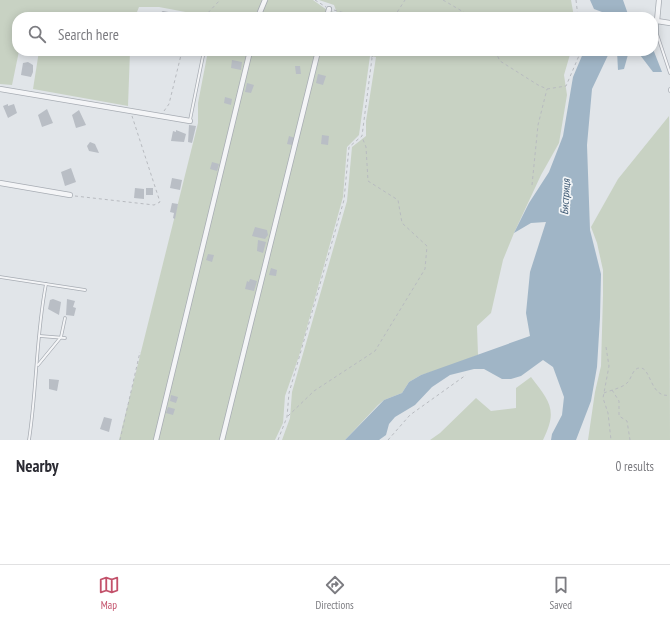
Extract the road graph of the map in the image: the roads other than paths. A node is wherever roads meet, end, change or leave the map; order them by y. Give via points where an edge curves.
1 (265, 0) edge
2 (660, 0) edge
3 (329, 9) dead end
4 (260, 12) edge
5 (328, 12) edge
6 (658, 20) joint
7 (670, 23) edge
8 (658, 37) edge
9 (203, 56) edge
10 (249, 56) edge
11 (317, 56) edge
12 (670, 73) edge
13 (0, 89) edge
14 (190, 121) joint
15 (0, 183) edge
16 (70, 195) road end
17 (0, 276) edge
18 (46, 284) junction
19 (85, 290) dead end
20 (65, 318) dead end
21 (40, 336) junction
22 (61, 337) junction
23 (65, 338) dead end
24 (37, 366) junction
25 (29, 440) edge
26 (156, 440) edge
27 (222, 440) edge

1 - 4 street
2 - 6 street
3 - 5 street
6 - 7 street
8 - 12 lane
9 - 14 lane
10 - 26 street
11 - 27 street
13 - 14 street
15 - 16 street
17 - 18 lane
18 - 19 lane
18 - 21 lane via 39,320
20 - 22 lane
21 - 22 lane
21 - 24 lane
22 - 23 lane
22 - 24 lane
24 - 25 lane

